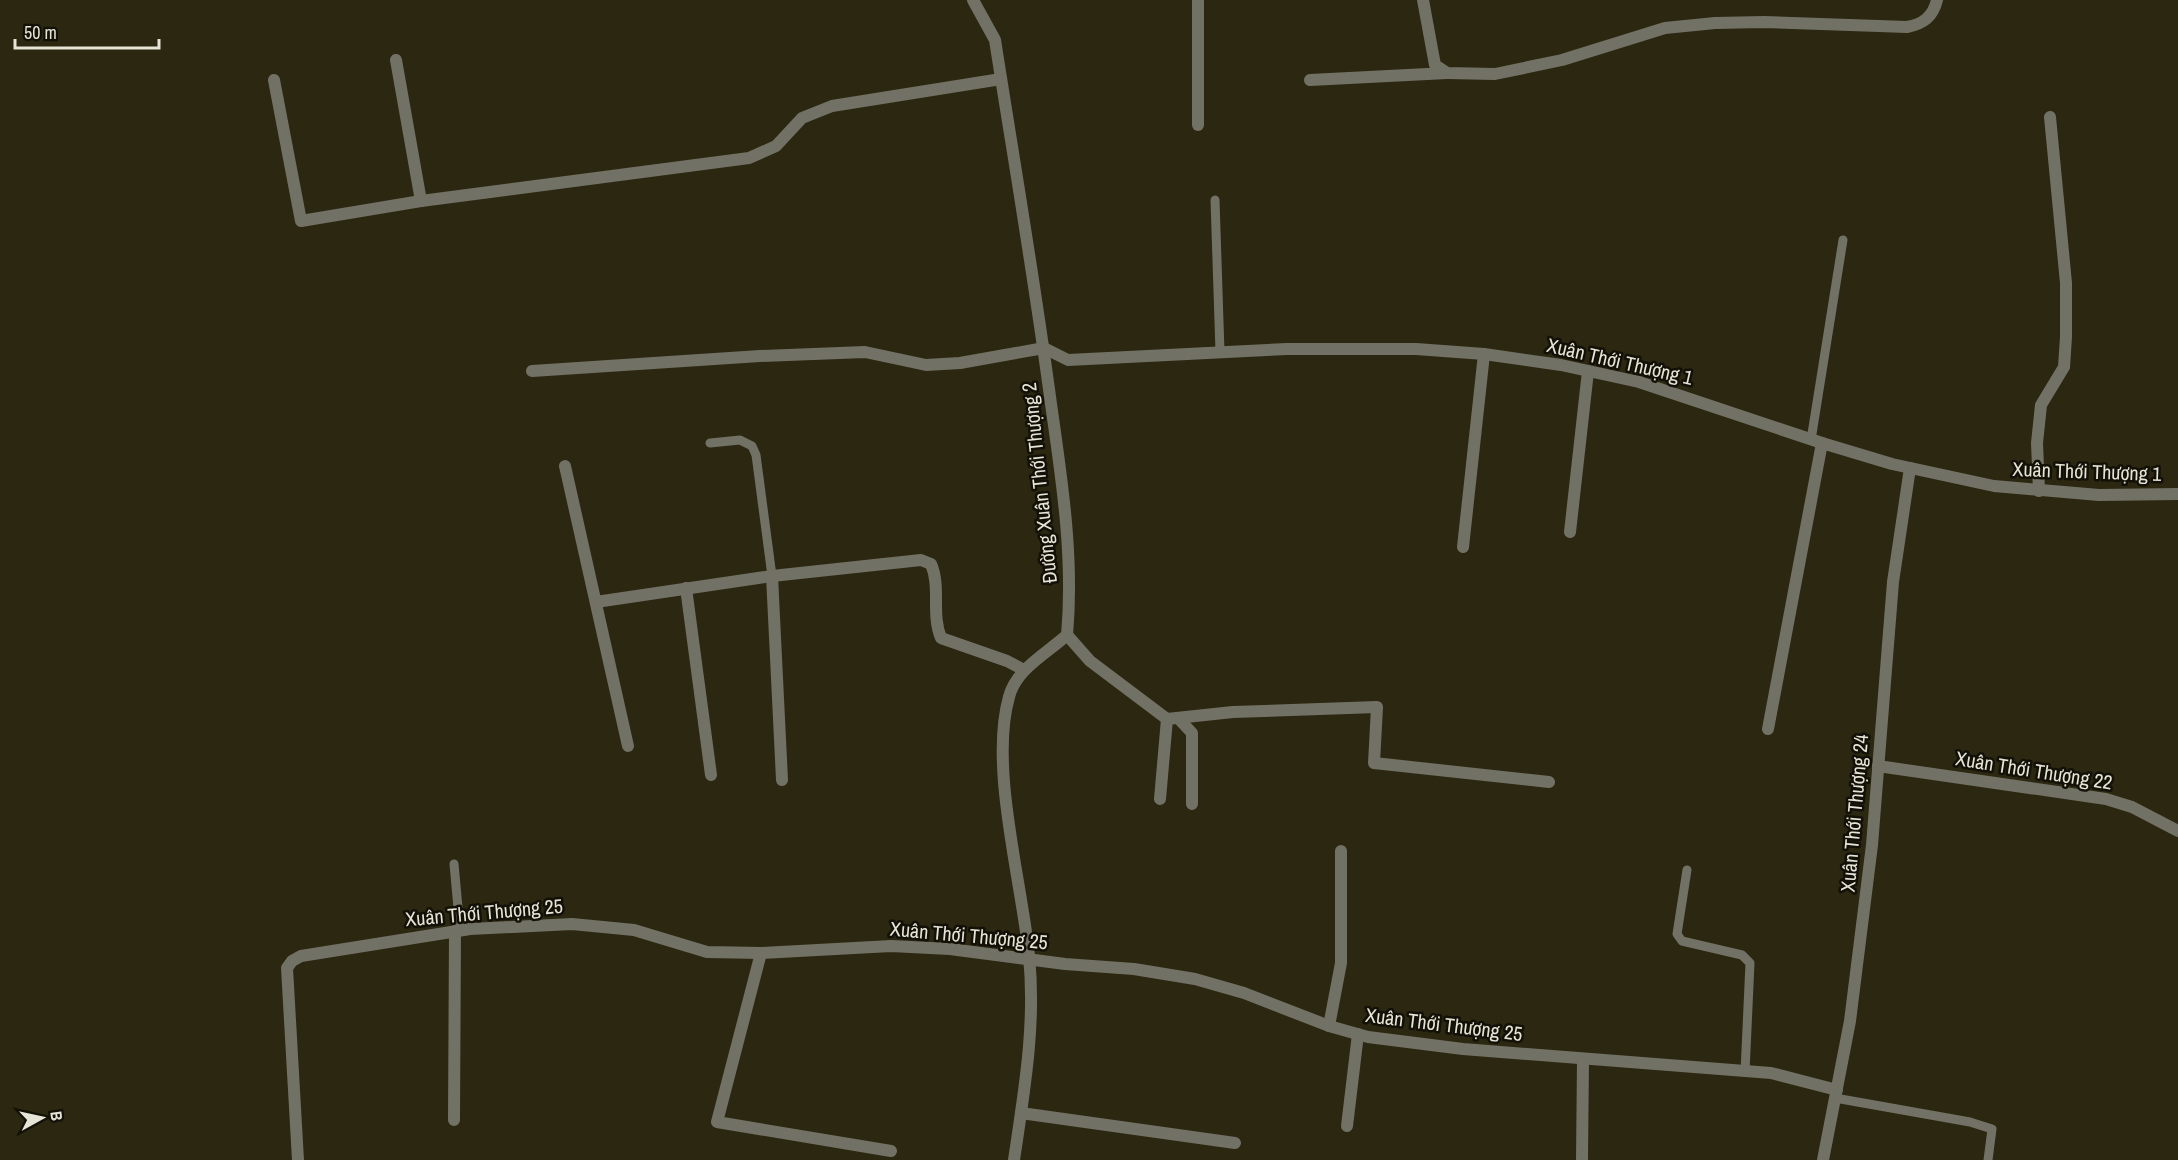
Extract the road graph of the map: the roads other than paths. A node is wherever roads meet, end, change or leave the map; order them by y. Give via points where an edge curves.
1 (973, 0) edge
2 (1198, 0) edge
3 (1423, 0) edge
4 (1936, 0) edge
5 (396, 60) dead end
6 (1447, 73) junction
7 (1001, 79) junction
8 (273, 80) dead end
9 (1310, 80) dead end
10 (2050, 117) dead end
11 (1198, 125) dead end
12 (1215, 200) dead end
13 (421, 201) junction
14 (1843, 240) dead end
15 (1044, 348) junction
16 (1220, 352) junction
17 (1484, 354) junction
18 (532, 371) dead end
19 (1588, 371) junction
20 (1816, 442) junction
21 (710, 443) dead end
22 (565, 466) dead end
23 (1910, 468) junction
24 (2039, 491) junction
25 (2178, 494) edge
26 (1570, 532) dead end
27 (1462, 547) dead end
28 (772, 576) junction
29 (686, 588) junction
30 (596, 602) junction
31 (1066, 635) junction
32 (1024, 670) junction
33 (1173, 718) junction
34 (1768, 729) dead end
35 (628, 746) dead end
36 (1878, 766) junction
37 (711, 775) dead end
38 (782, 780) dead end
39 (1549, 782) dead end
40 (1160, 799) dead end
41 (1192, 804) dead end
42 (2178, 831) edge
43 (1341, 851) dead end
44 (454, 864) dead end
45 (1687, 870) dead end
46 (457, 931) junction
47 (761, 953) junction
48 (1029, 958) junction
49 (1329, 1026) junction
50 (1358, 1034) junction
51 (1583, 1059) junction
52 (1745, 1072) junction
53 (1836, 1094) junction
54 (1021, 1113) junction
55 (454, 1120) dead end
56 (1347, 1126) dead end
57 (1235, 1143) dead end
58 (891, 1151) dead end
59 (298, 1160) edge
60 (1014, 1160) edge
61 (1582, 1160) edge
62 (1823, 1160) edge
63 (1988, 1160) edge

1 - 7 street, Đường Xuân Thới Thượng 2 via 995,40
2 - 11 street
3 - 6 street via 1435,65
4 - 6 street via 1924,22 1907,27 1715,23 1665,28 1562,60 1495,74
5 - 13 street
6 - 9 street
7 - 13 street via 832,106 802,118 776,146 749,158
7 - 15 street, Đường Xuân Thới Thượng 2
8 - 13 street via 301,221
10 - 24 street via 2066,283 2066,338 2064,367 2041,405 2037,443
12 - 16 lane
14 - 20 lane
15 - 16 street, Xuân Thới Thượng 1 via 1068,360
15 - 18 street via 926,365 865,352
15 - 31 street, Đường Xuân Thới Thượng 2 via 1066,514 1070,599
16 - 17 street, Xuân Thới Thượng 1 via 1416,349
17 - 19 street, Xuân Thới Thượng 1
17 - 27 street
19 - 20 street, Xuân Thới Thượng 1 via 1696,399
19 - 26 street
20 - 23 street, Xuân Thới Thượng 1
20 - 34 street
21 - 28 lane via 740,440 752,446
22 - 30 street
23 - 24 street, Xuân Thới Thượng 1
23 - 36 street, Xuân Thới Thượng 24 via 1893,582
24 - 25 street, Xuân Thới Thượng 1
28 - 29 street
28 - 32 street via 921,560 931,564 935,573 937,628 941,638
28 - 38 street
29 - 30 street
29 - 37 street
30 - 35 street
31 - 32 street
31 - 33 street via 1089,661
32 - 48 street via 1016,677 1009,697 1004,735 1009,815
33 - 39 street via 1377,706 1374,763
33 - 40 street
33 - 41 street via 1192,734
36 - 42 street, Xuân Thới Thượng 22 via 2106,799 2132,807
36 - 53 street, Xuân Thới Thượng 24 via 1857,973
43 - 49 street via 1341,963
44 - 46 lane
45 - 52 lane via 1677,934 1682,941 1742,955 1750,963
46 - 47 street, Xuân Thới Thượng 25 via 596,924 634,930 707,951
46 - 55 street
46 - 59 street, Xuân Thới Thượng 25 via 301,956 290,963 287,968
47 - 48 street, Xuân Thới Thượng 25 via 891,946
47 - 58 street via 717,1122
48 - 49 street, Xuân Thới Thượng 25 via 1195,980 1244,993
48 - 54 street via 1032,1022
49 - 50 street, Xuân Thới Thượng 25
50 - 51 street, Xuân Thới Thượng 25 via 1453,1048
50 - 56 street
51 - 52 street, Xuân Thới Thượng 25
51 - 61 street
52 - 53 street, Xuân Thới Thượng 25 via 1771,1073
53 - 62 street, Xuân Thới Thượng 24
53 - 63 lane via 1992,1129
54 - 57 street
54 - 60 street

